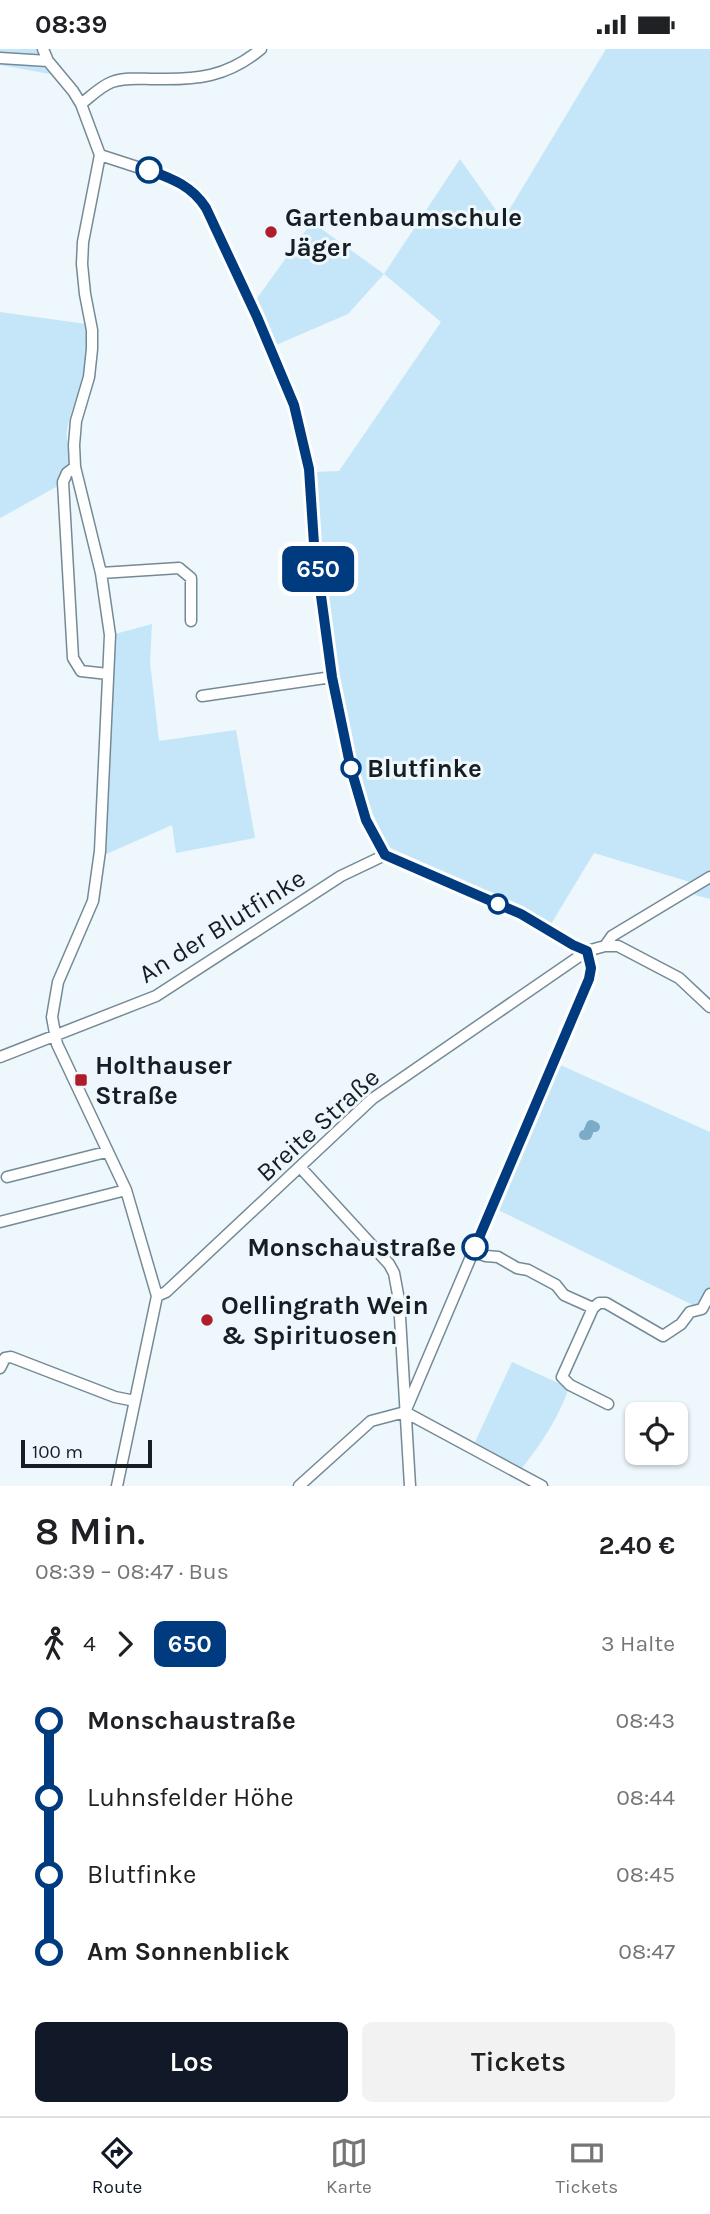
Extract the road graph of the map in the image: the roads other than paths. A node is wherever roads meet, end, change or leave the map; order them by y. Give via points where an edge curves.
1 (43, 49) edge
2 (261, 49) edge
3 (0, 58) edge
4 (48, 61) junction
5 (80, 104) junction
6 (100, 155) junction
7 (75, 467) junction
8 (101, 573) junction
9 (191, 621) dead end
10 (108, 674) junction
11 (332, 677) junction
12 (202, 696) dead end
13 (385, 855) junction
14 (710, 877) edge
15 (605, 946) junction
16 (587, 951) junction
17 (710, 1007) edge
18 (54, 1036) junction
19 (0, 1057) edge
20 (106, 1152) junction
21 (300, 1167) junction
22 (7, 1177) dead end
23 (126, 1190) junction
24 (0, 1222) edge
25 (474, 1252) junction
26 (710, 1294) edge
27 (157, 1300) junction
28 (593, 1308) junction
29 (0, 1368) edge
30 (135, 1401) junction
31 (608, 1404) dead end
32 (405, 1412) junction
33 (117, 1486) edge
34 (299, 1486) edge
35 (410, 1486) edge
36 (542, 1486) edge

1 - 4 street
2 - 5 street via 235,67 208,76 110,83
3 - 4 street
4 - 5 street
5 - 6 street
6 - 7 street via 83,242 92,349 76,421
6 - 11 street via 174,179 199,197 266,338 294,405 309,469
7 - 8 street
7 - 10 street via 64,482 73,658 80,671
8 - 9 street via 179,568 191,578
8 - 10 street via 110,635
10 - 18 street via 100,851 93,901 58,982 53,1001
11 - 12 street
11 - 13 street via 359,799
13 - 16 street via 521,914
13 - 18 street, An der Blutfinke via 341,876 156,996
14 - 15 street via 612,936
15 - 16 street, Breite Straße
15 - 17 street via 618,946 679,978
16 - 21 street, Breite Straße via 372,1099
16 - 25 street via 589,979
18 - 19 street, An der Blutfinke
18 - 20 street
20 - 22 street
20 - 23 street
21 - 27 street, Breite Straße
21 - 32 street via 394,1273
23 - 24 street
23 - 27 street
25 - 28 street via 528,1271
25 - 32 street
26 - 28 street via 702,1309 690,1312 663,1336 606,1303
27 - 30 street
28 - 31 street via 562,1377
29 - 30 street via 5,1358 11,1357
30 - 33 street
32 - 34 street via 370,1421
32 - 35 street
32 - 36 street

